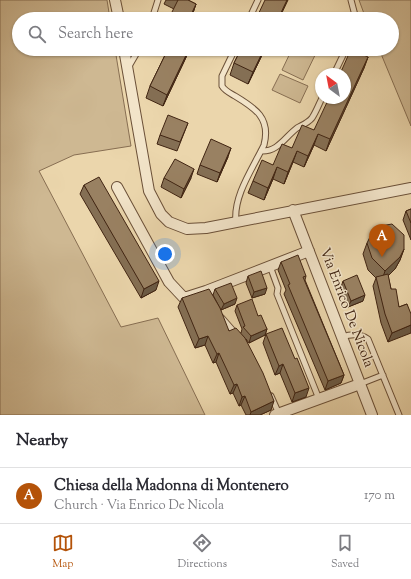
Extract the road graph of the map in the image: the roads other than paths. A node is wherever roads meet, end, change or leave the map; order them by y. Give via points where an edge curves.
1 (115, 0) edge
2 (158, 0) edge
3 (258, 0) edge
4 (351, 0) edge
5 (118, 12) edge
6 (154, 12) edge
7 (252, 12) edge
8 (354, 12) edge
9 (125, 56) edge
10 (135, 56) edge
11 (232, 56) edge
12 (343, 56) edge
13 (337, 68) edge
14 (127, 69) junction
15 (319, 104) edge
16 (261, 151) junction
17 (117, 187) dead end
18 (411, 188) edge
19 (293, 210) junction
20 (236, 222) junction
21 (309, 251) junction
22 (270, 266) junction
23 (217, 312) edge
24 (342, 337) junction
25 (242, 340) edge
26 (383, 375) junction
27 (360, 384) junction
28 (269, 392) edge
29 (319, 399) junction
30 (277, 414) edge
31 (372, 415) edge
32 (399, 415) edge

1 - 5 street
2 - 6 lane
3 - 7 lane
4 - 8 lane
9 - 14 street
10 - 14 lane
11 - 16 lane via 222,76 222,86 251,105 263,120 266,136
12 - 13 lane
14 - 20 street via 149,191 161,214 169,222 187,228 206,228
15 - 16 lane via 312,118 278,146
16 - 20 lane via 239,197
17 - 22 street via 169,282 180,295 188,297 207,294
18 - 19 street
19 - 20 street
19 - 21 street, Via Enrico De Nicola
21 - 22 street
21 - 24 street, Via Enrico De Nicola
22 - 29 lane via 278,288 277,294
23 - 25 lane
24 - 26 lane via 353,335 368,339
24 - 27 street, Via Enrico De Nicola
26 - 27 lane
26 - 32 lane
27 - 29 street
27 - 31 street, Via Enrico De Nicola
28 - 30 lane
29 - 30 street

